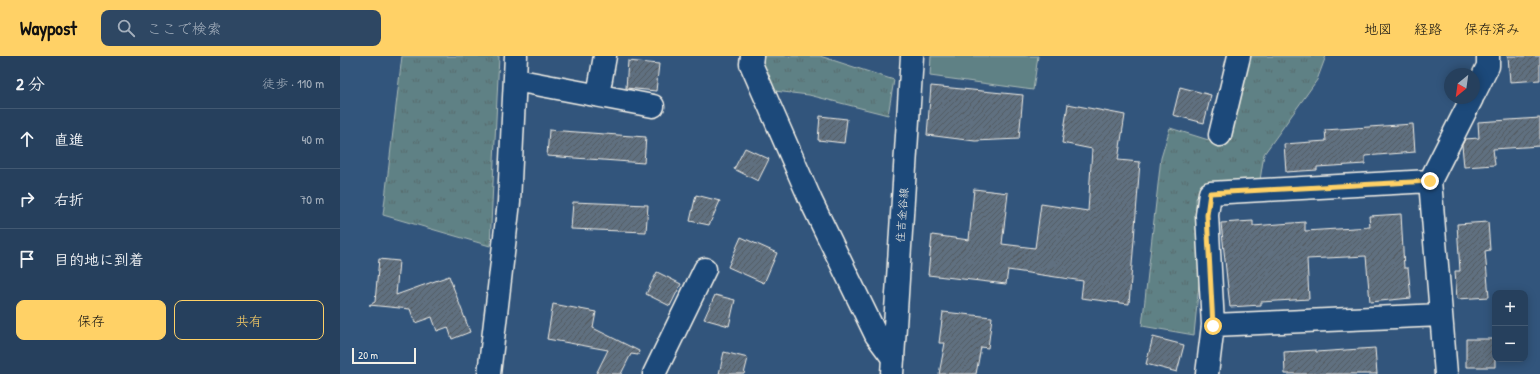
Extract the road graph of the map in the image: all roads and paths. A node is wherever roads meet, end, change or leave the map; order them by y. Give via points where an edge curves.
1 (516, 56) edge
2 (605, 56) edge
3 (752, 56) edge
4 (912, 56) edge
5 (1239, 56) edge
6 (1488, 56) edge
7 (515, 80) junction
8 (1480, 82) edge
9 (598, 95) junction
10 (1469, 104) edge
11 (653, 106) dead end
12 (1220, 135) dead end
13 (1430, 181) junction
14 (705, 269) dead end
15 (1441, 315) junction
16 (1213, 326) junction
17 (892, 366) edge
18 (489, 374) edge
19 (654, 374) edge
20 (1207, 374) edge
21 (1446, 374) edge

1 - 7 street
2 - 9 street
3 - 17 street via 751,64 811,201
4 - 17 street, 住吉金谷線
5 - 12 street
6 - 8 street via 1488,66
7 - 9 street
7 - 18 street via 508,202
9 - 11 street
10 - 13 street
13 - 15 street
13 - 16 street via 1210,193 1207,215
14 - 19 street
15 - 16 street
15 - 21 street
16 - 20 street

